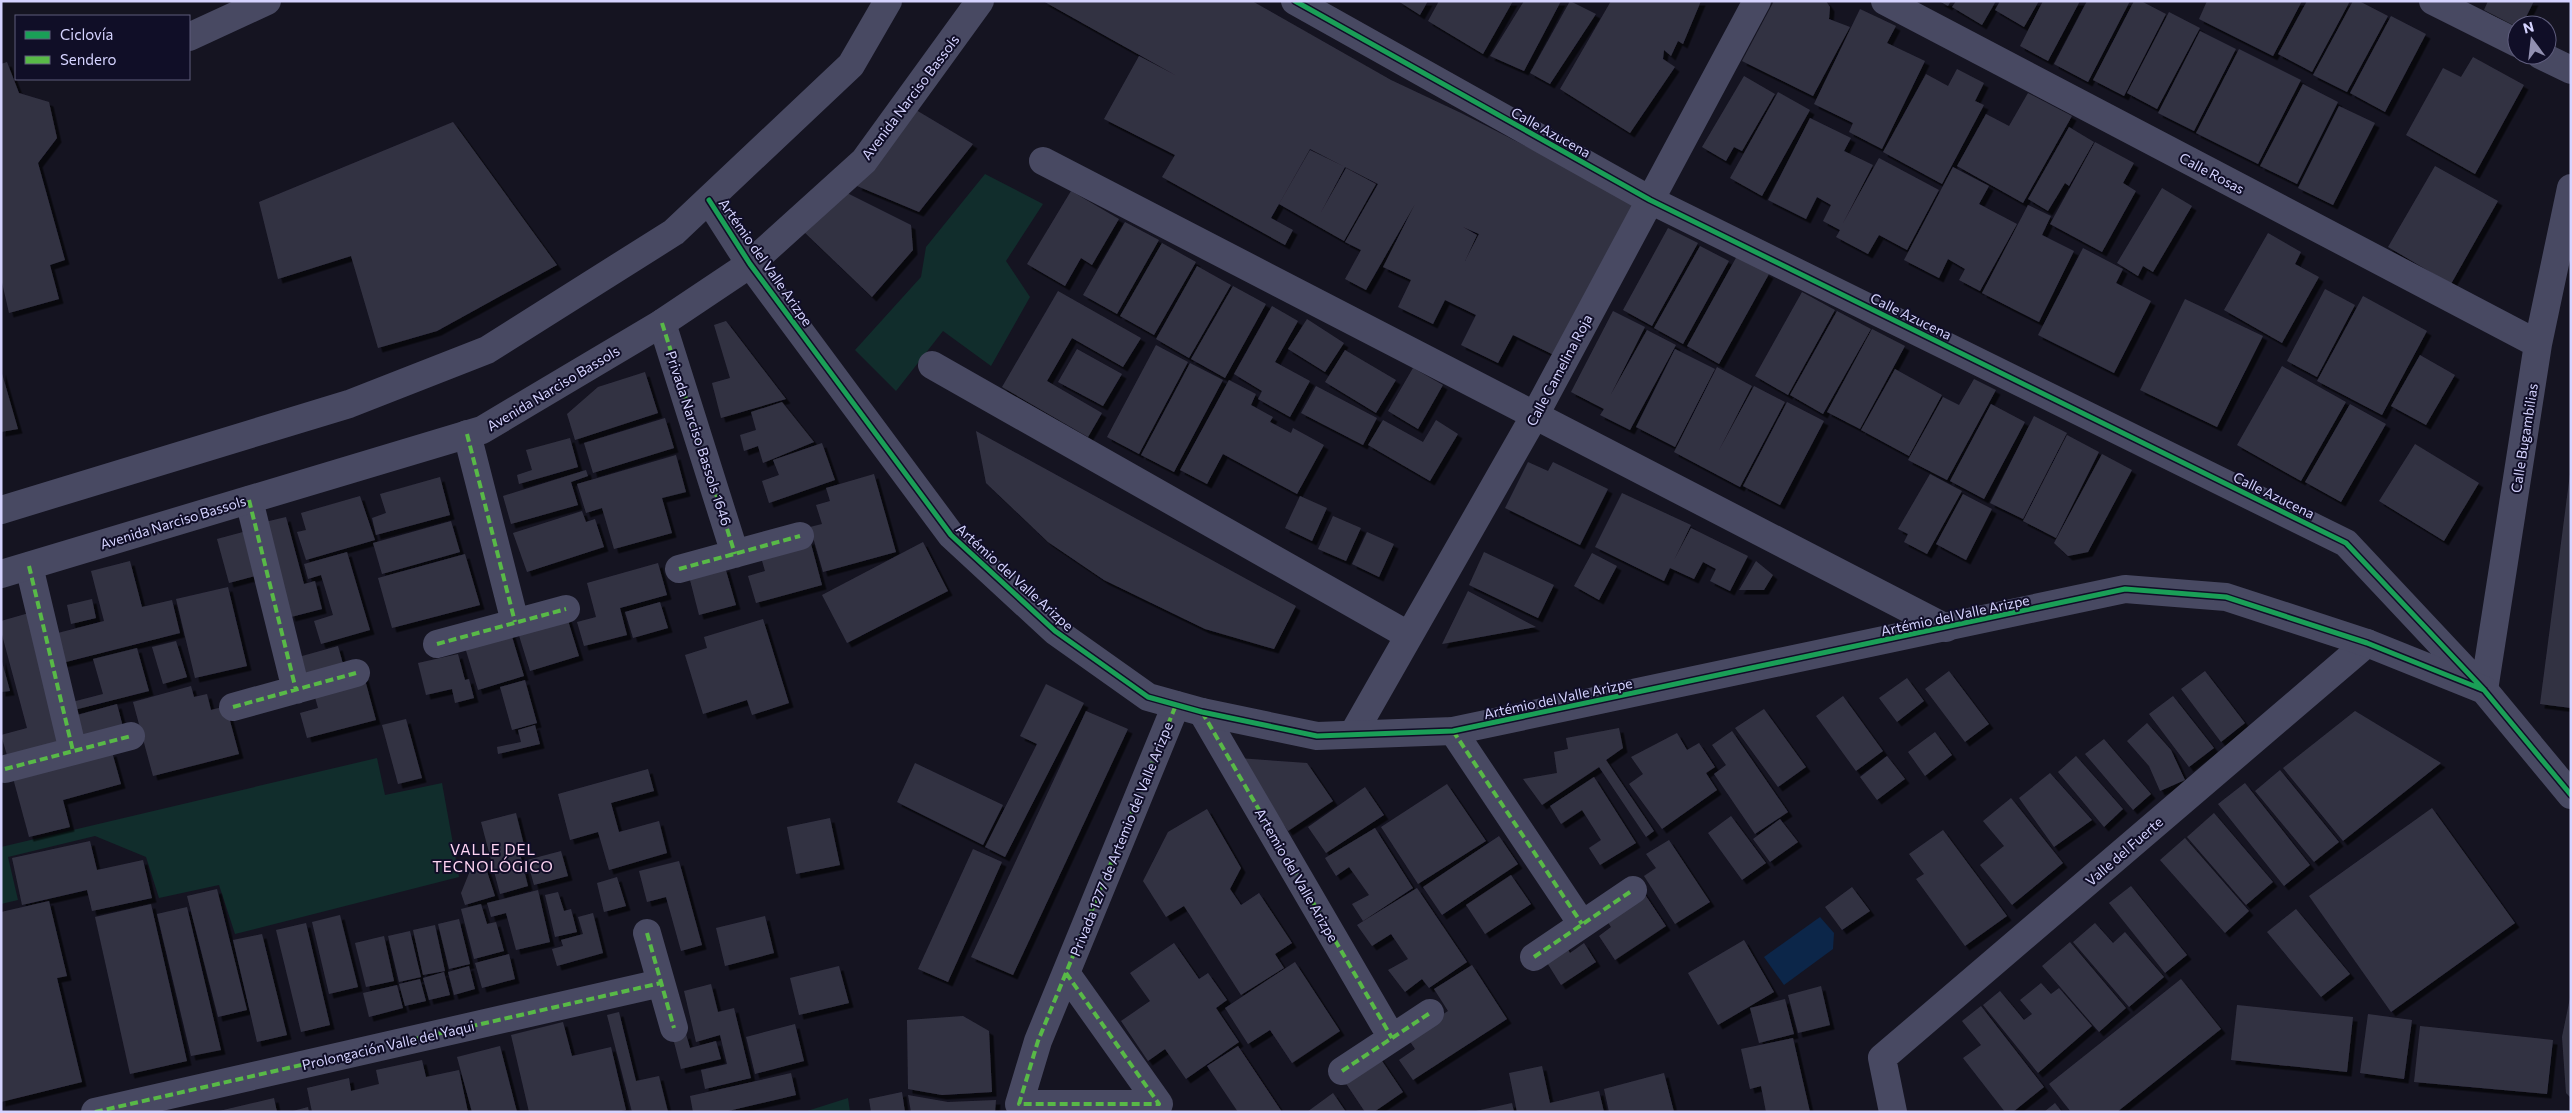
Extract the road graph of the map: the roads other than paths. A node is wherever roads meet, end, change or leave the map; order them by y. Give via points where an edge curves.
1 (267, 1) edge
2 (888, 1) edge
3 (980, 1) edge
4 (1295, 1) edge
5 (1757, 1) edge
6 (1885, 1) edge
7 (2433, 1) edge
8 (190, 37) edge
9 (2507, 38) edge
10 (2557, 63) edge
11 (2571, 70) edge
12 (1043, 161) dead end
13 (2571, 188) edge
14 (709, 200) junction
15 (1650, 200) junction
16 (750, 264) junction
17 (662, 323) junction
18 (2538, 344) junction
19 (932, 365) dead end
20 (1535, 415) junction
21 (467, 434) junction
22 (249, 500) junction
23 (1, 510) edge
24 (800, 536) dead end
25 (735, 554) junction
26 (28, 566) junction
27 (679, 569) dead end
28 (1, 574) edge
29 (566, 609) dead end
30 (515, 622) junction
31 (1946, 628) junction
32 (1408, 635) junction
33 (2366, 643) junction
34 (437, 644) dead end
35 (356, 673) dead end
36 (296, 690) junction
37 (2484, 690) junction
38 (233, 707) dead end
39 (1189, 708) junction
40 (1453, 731) junction
41 (1353, 734) junction
42 (131, 736) dead end
43 (72, 751) junction
44 (5, 769) dead end
45 (2571, 795) edge
46 (1634, 890) dead end
47 (1582, 924) junction
48 (647, 933) dead end
49 (1534, 957) dead end
50 (1066, 973) junction
51 (661, 983) junction
52 (1430, 1013) dead end
53 (674, 1028) dead end
54 (1392, 1038) junction
55 (1342, 1071) dead end
56 (109, 1110) edge
57 (1893, 1112) edge

1 - 8 street
2 - 14 street via 851,65
3 - 16 street, Avenida Narciso Bassols via 864,160
4 - 15 street, Calle Azucena
5 - 15 street, Calle Camelina Roja
6 - 18 street, Calle Rosas
7 - 9 street
10 - 11 street
12 - 20 street
13 - 18 street, Calle Bugambilias
14 - 16 street, Artémio del Valle Arizpe
14 - 23 street via 674,232 487,350 349,404
15 - 20 street, Calle Camelina Roja
15 - 37 street, Calle Azucena via 2346,543
16 - 17 street, Avenida Narciso Bassols
16 - 39 street, Artémio del Valle Arizpe via 951,535 1054,631 1148,697
17 - 21 street, Avenida Narciso Bassols via 482,430
17 - 25 street, Privada Narciso Bassols 1646
18 - 37 street, Calle Bugambilias
19 - 32 street
20 - 31 street
20 - 32 street, Calle Camelina Roja
21 - 22 street, Avenida Narciso Bassols
21 - 30 street
22 - 26 street, Avenida Narciso Bassols
22 - 36 street
24 - 25 street
25 - 27 street
26 - 28 street, Avenida Narciso Bassols
26 - 43 street
29 - 30 street
30 - 34 street
31 - 33 street, Artémio del Valle Arizpe via 2125,589 2226,597
31 - 40 street, Artémio del Valle Arizpe
32 - 41 street, Calle Camelina Roja
33 - 37 street, Artémio del Valle Arizpe
33 - 57 street, Valle del Fuerte via 1882,1058
35 - 36 street
36 - 38 street
37 - 45 street, Artémio del Valle Arizpe
39 - 41 street, Artémio del Valle Arizpe via 1317,736
39 - 50 street, Privada 1277 de Artemio del Valle Arizpe
39 - 54 street, Artemio del Valle Arizpe
40 - 41 street, Artémio del Valle Arizpe
40 - 47 street
42 - 43 street
43 - 44 street
46 - 47 street
47 - 49 street
48 - 51 street
50 - 50 street, Privada 1277 de Artemio del Valle Arizpe via 1038,1041 1019,1104 1159,1104
51 - 53 street
51 - 56 street, Prolongación Valle del Yaqui
52 - 54 street
54 - 55 street

